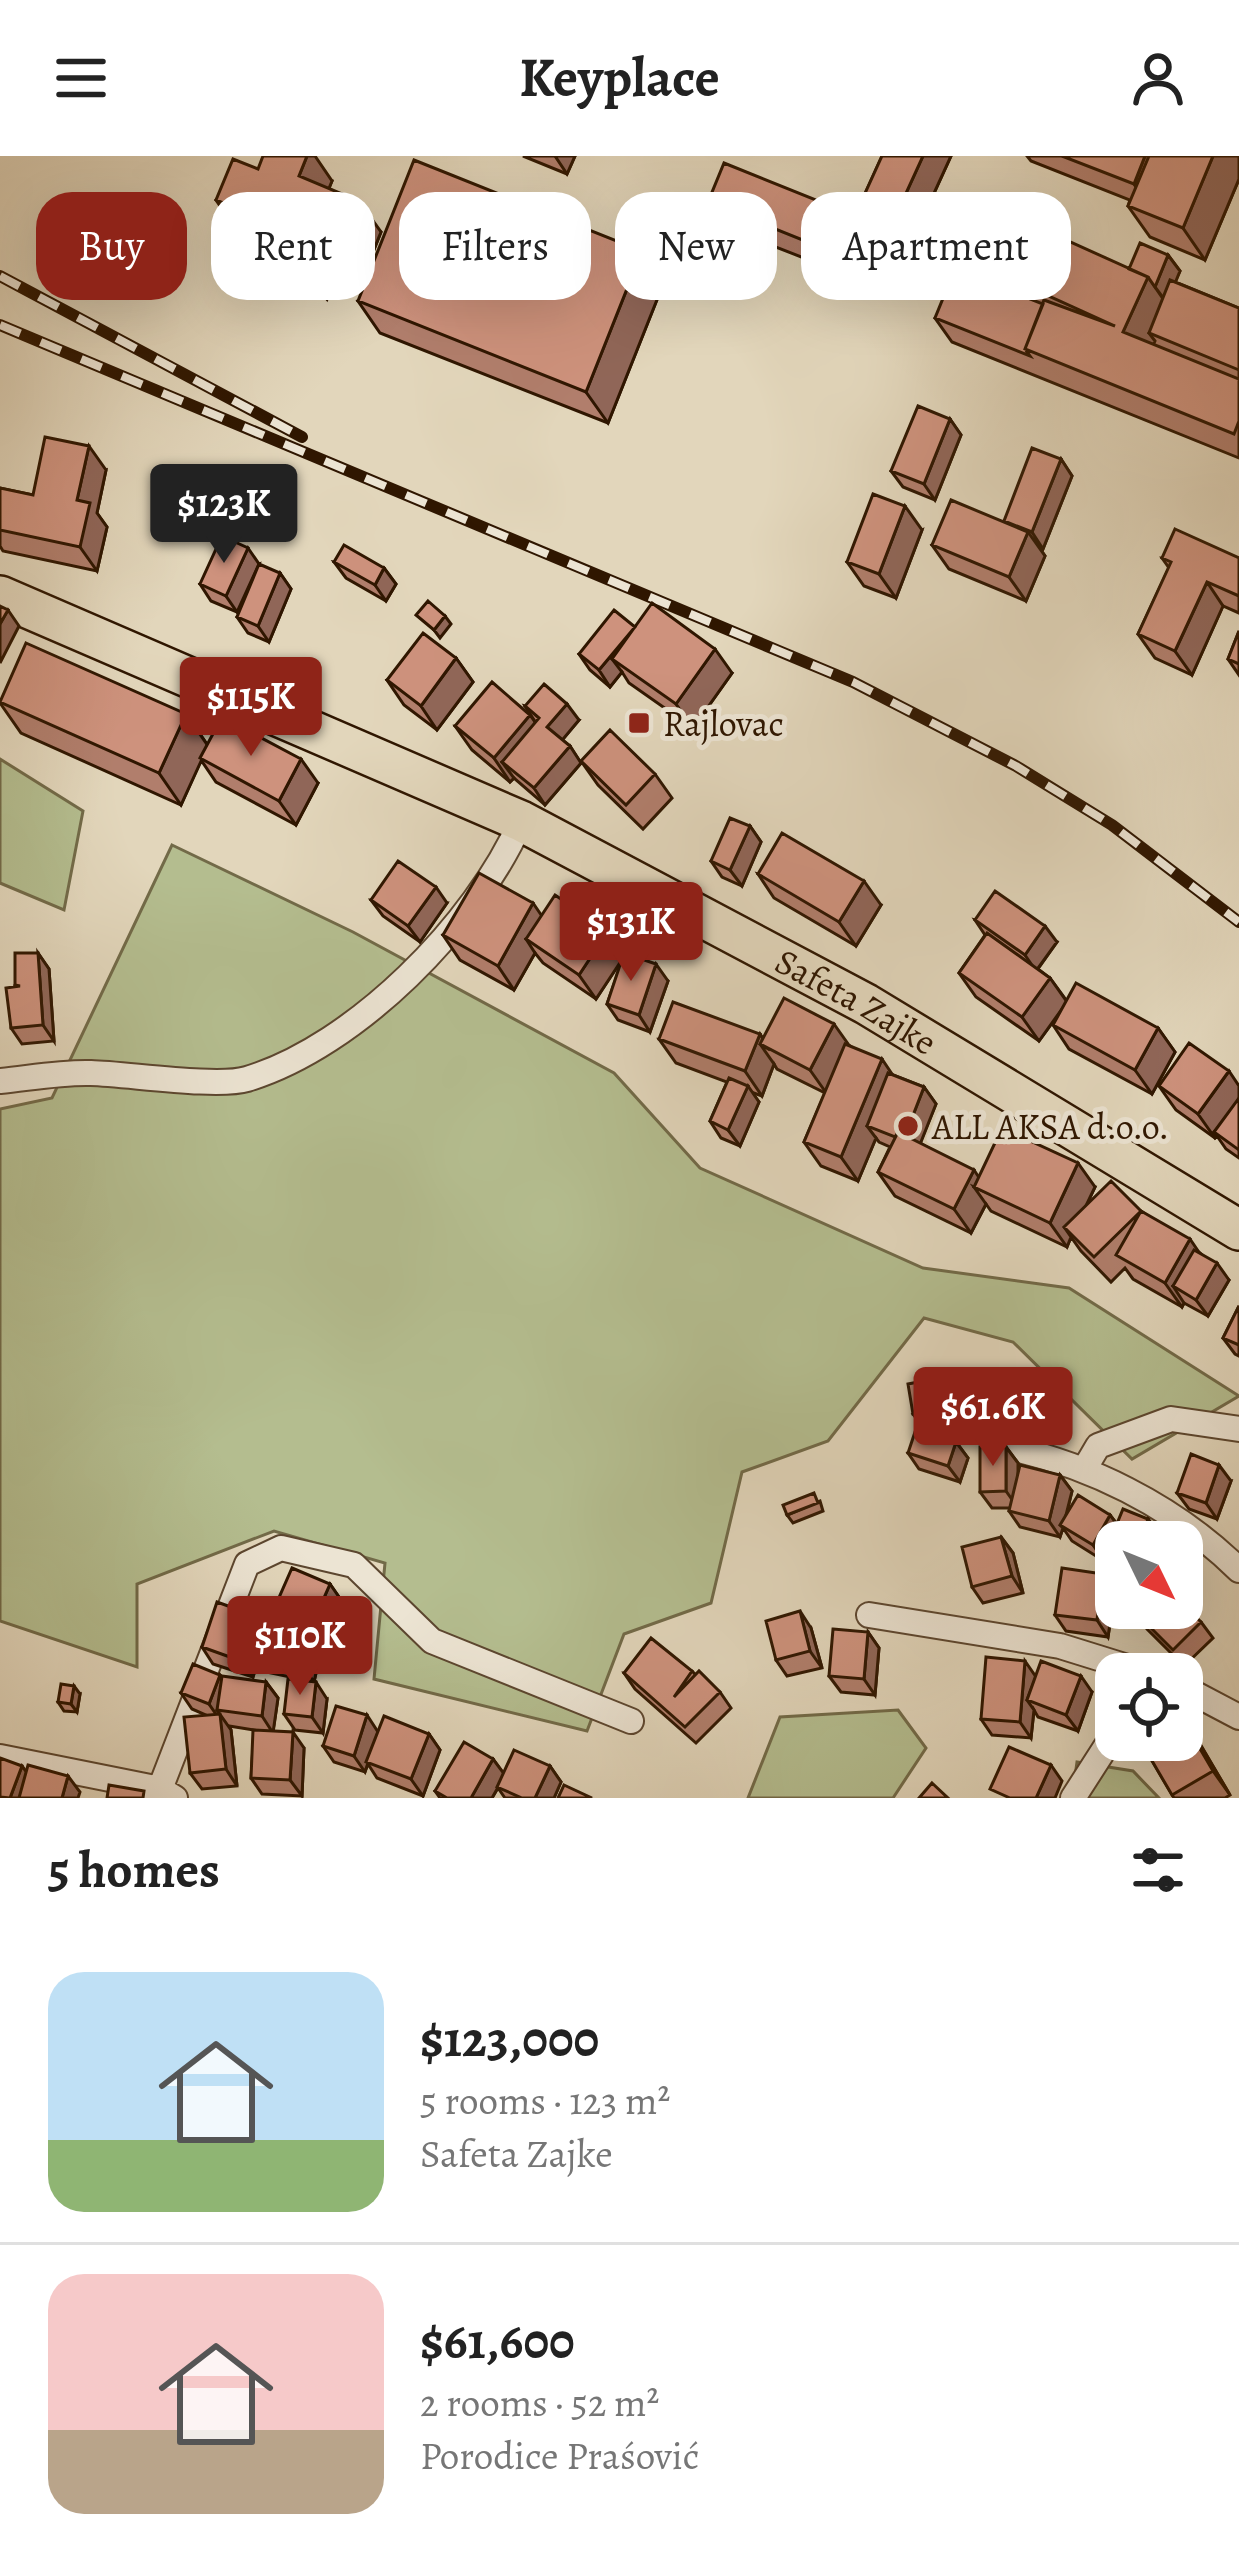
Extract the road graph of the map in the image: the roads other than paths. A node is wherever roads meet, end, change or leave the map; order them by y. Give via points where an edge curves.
1 (0, 596) edge
2 (521, 821) junction
3 (0, 1082) edge
4 (1239, 1230) edge
5 (1239, 1429) edge
6 (997, 1445) edge
7 (1085, 1468) junction
8 (1239, 1570) edge
9 (869, 1615) dead end
10 (1095, 1657) edge
11 (1203, 1698) edge
12 (1239, 1717) edge
13 (631, 1720) dead end
14 (0, 1757) edge
15 (1097, 1761) edge
16 (110, 1788) edge
17 (167, 1794) edge
18 (1073, 1798) edge

1 - 2 main road, Safeta Zajke
2 - 3 street via 504,858 424,960 332,1040 244,1080 84,1072
2 - 4 main road, Safeta Zajke via 884,1015
5 - 7 street via 1171,1419 1098,1446
6 - 7 street
7 - 8 street via 1183,1520
9 - 10 street
11 - 12 street
13 - 17 street via 431,1641 353,1564 280,1548 248,1564
14 - 16 street
15 - 18 street
16 - 17 street

